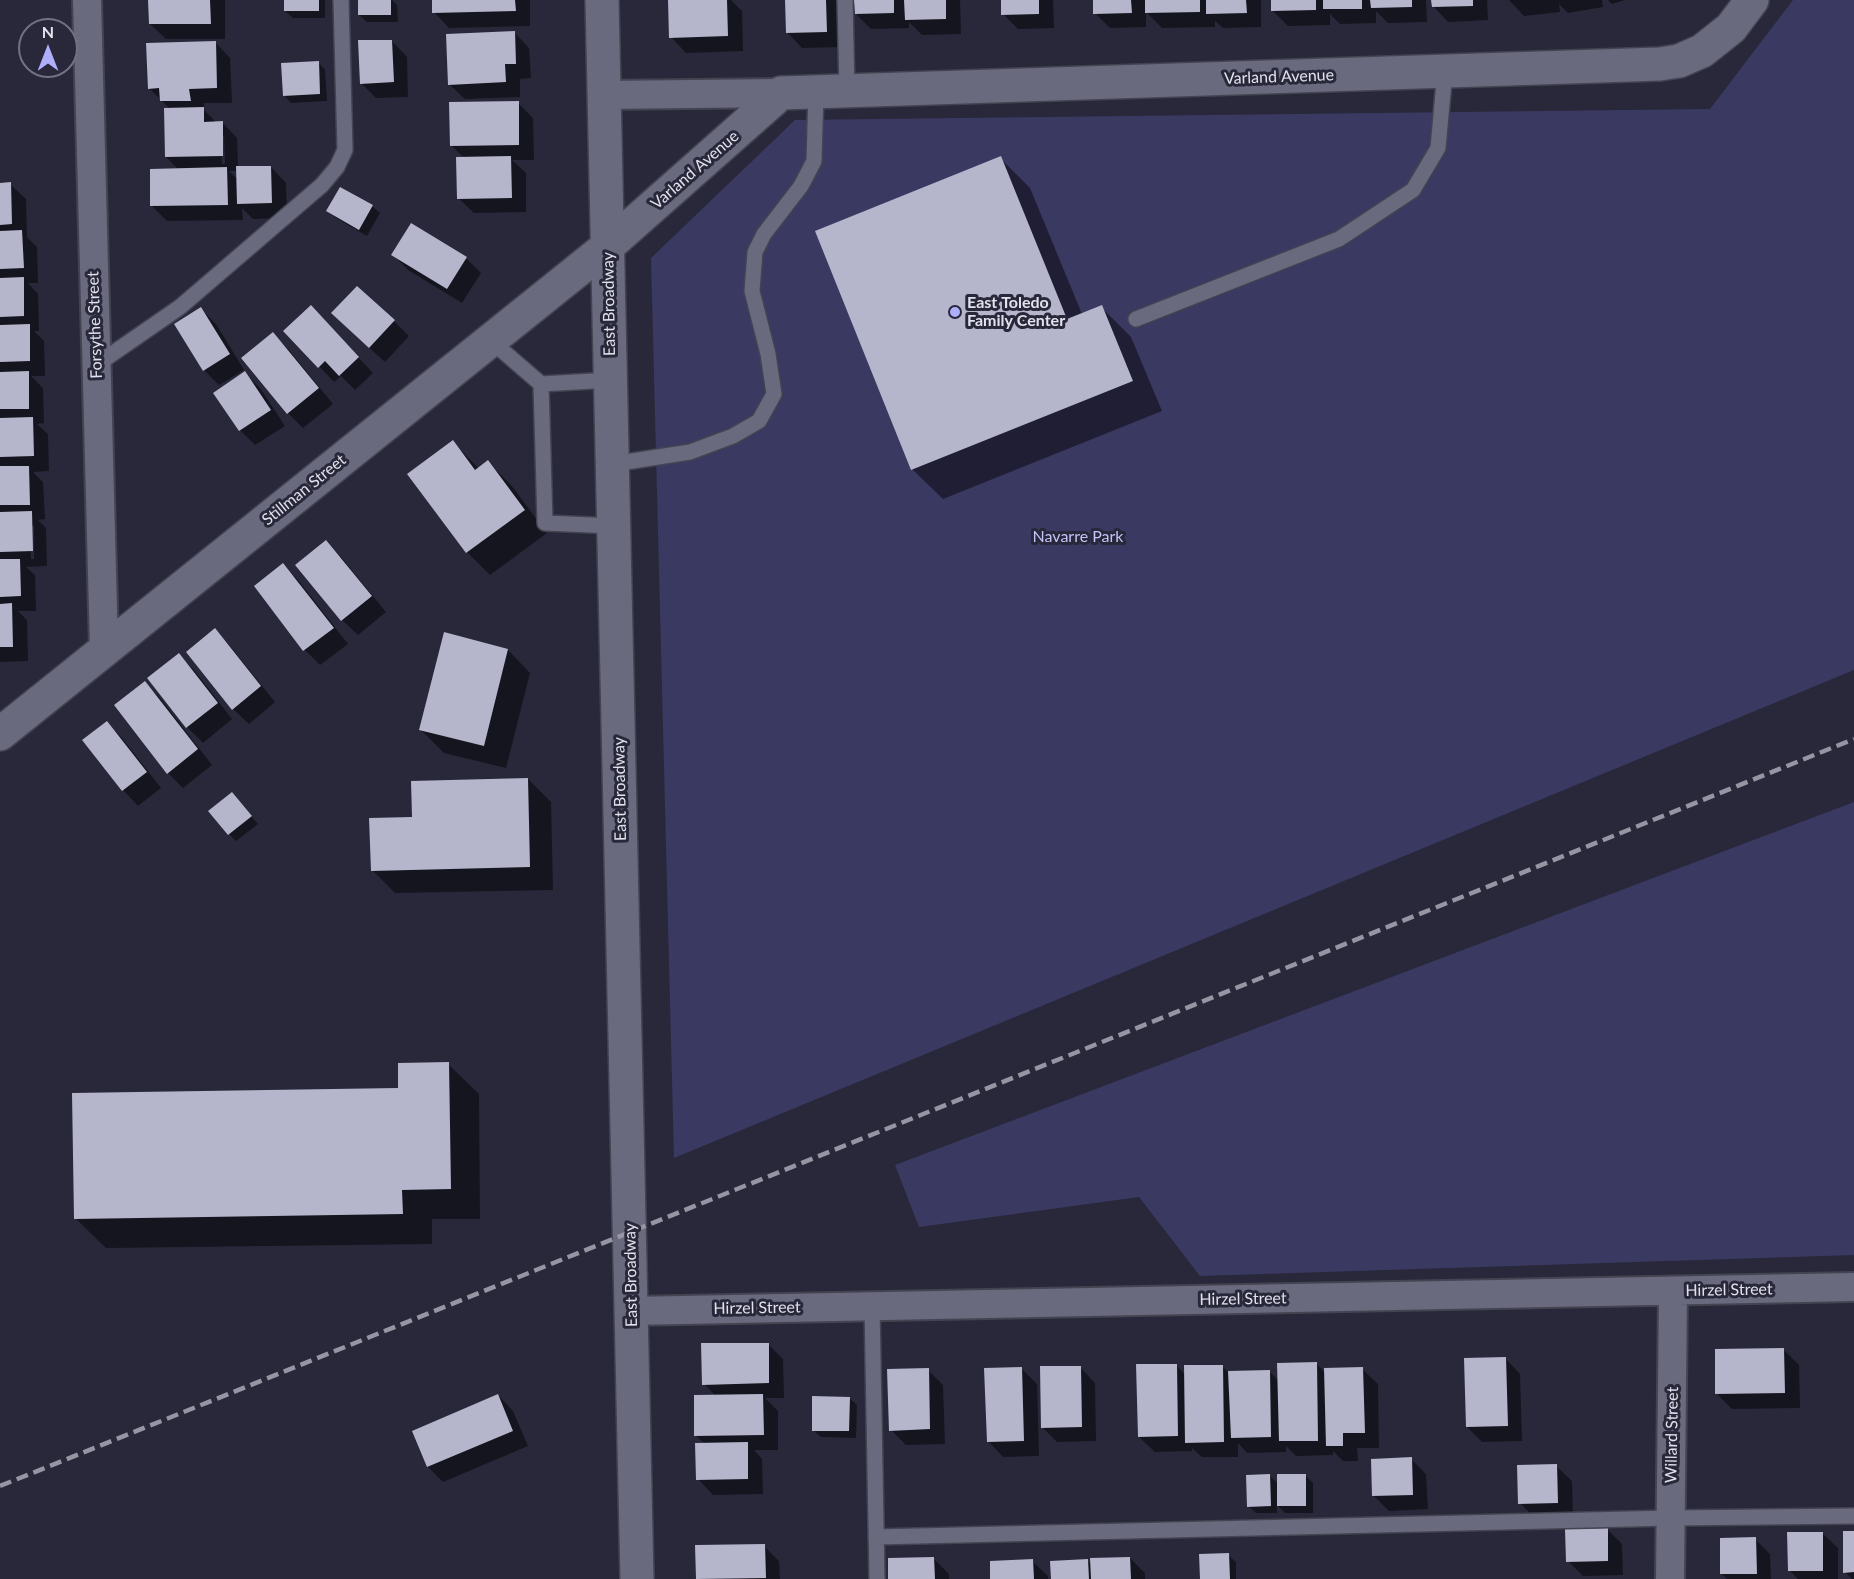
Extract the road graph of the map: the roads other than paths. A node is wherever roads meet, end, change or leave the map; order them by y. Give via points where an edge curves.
1 (87, 0) edge
2 (341, 0) edge
3 (602, 0) edge
4 (844, 0) edge
5 (1752, 0) edge
6 (1445, 71) junction
7 (832, 92) junction
8 (781, 93) junction
9 (604, 95) junction
10 (608, 246) junction
11 (1137, 319) dead end
12 (490, 340) junction
13 (96, 365) junction
14 (611, 380) junction
15 (541, 384) junction
16 (613, 464) junction
17 (614, 526) junction
18 (104, 650) junction
19 (0, 734) edge
20 (1854, 1287) edge
21 (1673, 1291) junction
22 (872, 1306) junction
23 (631, 1311) junction
24 (1854, 1516) edge
25 (1671, 1518) junction
26 (876, 1537) junction
27 (637, 1579) edge
28 (877, 1579) edge
29 (1670, 1579) edge

1 - 13 street, Forsythe Street
2 - 13 lane via 345,150 337,167 322,185 180,307
3 - 9 street, East Broadway
4 - 7 lane
5 - 6 street, Varland Avenue via 1731,28 1702,51 1679,61
6 - 7 street, Varland Avenue
6 - 11 lane via 1438,148 1413,190 1339,239
7 - 8 street, Varland Avenue
7 - 16 lane via 814,161 755,252 752,291 774,394 759,421 733,436 690,452
8 - 9 street, Varland Avenue
8 - 10 street, Varland Avenue
9 - 10 street, East Broadway
10 - 12 street, Stillman Street
10 - 14 street, East Broadway
12 - 15 lane
12 - 18 street, Stillman Street
13 - 18 street, Forsythe Street
14 - 15 lane
14 - 16 street, East Broadway
15 - 17 lane via 545,523
16 - 17 street, East Broadway
17 - 23 street, East Broadway
18 - 19 street, Stillman Street
20 - 21 street, Hirzel Street
21 - 22 street, Hirzel Street
21 - 25 street, Willard Street
22 - 23 street, Hirzel Street
22 - 26 lane
23 - 27 street, East Broadway
24 - 25 lane
25 - 26 lane
25 - 29 street, Willard Street
26 - 28 lane

